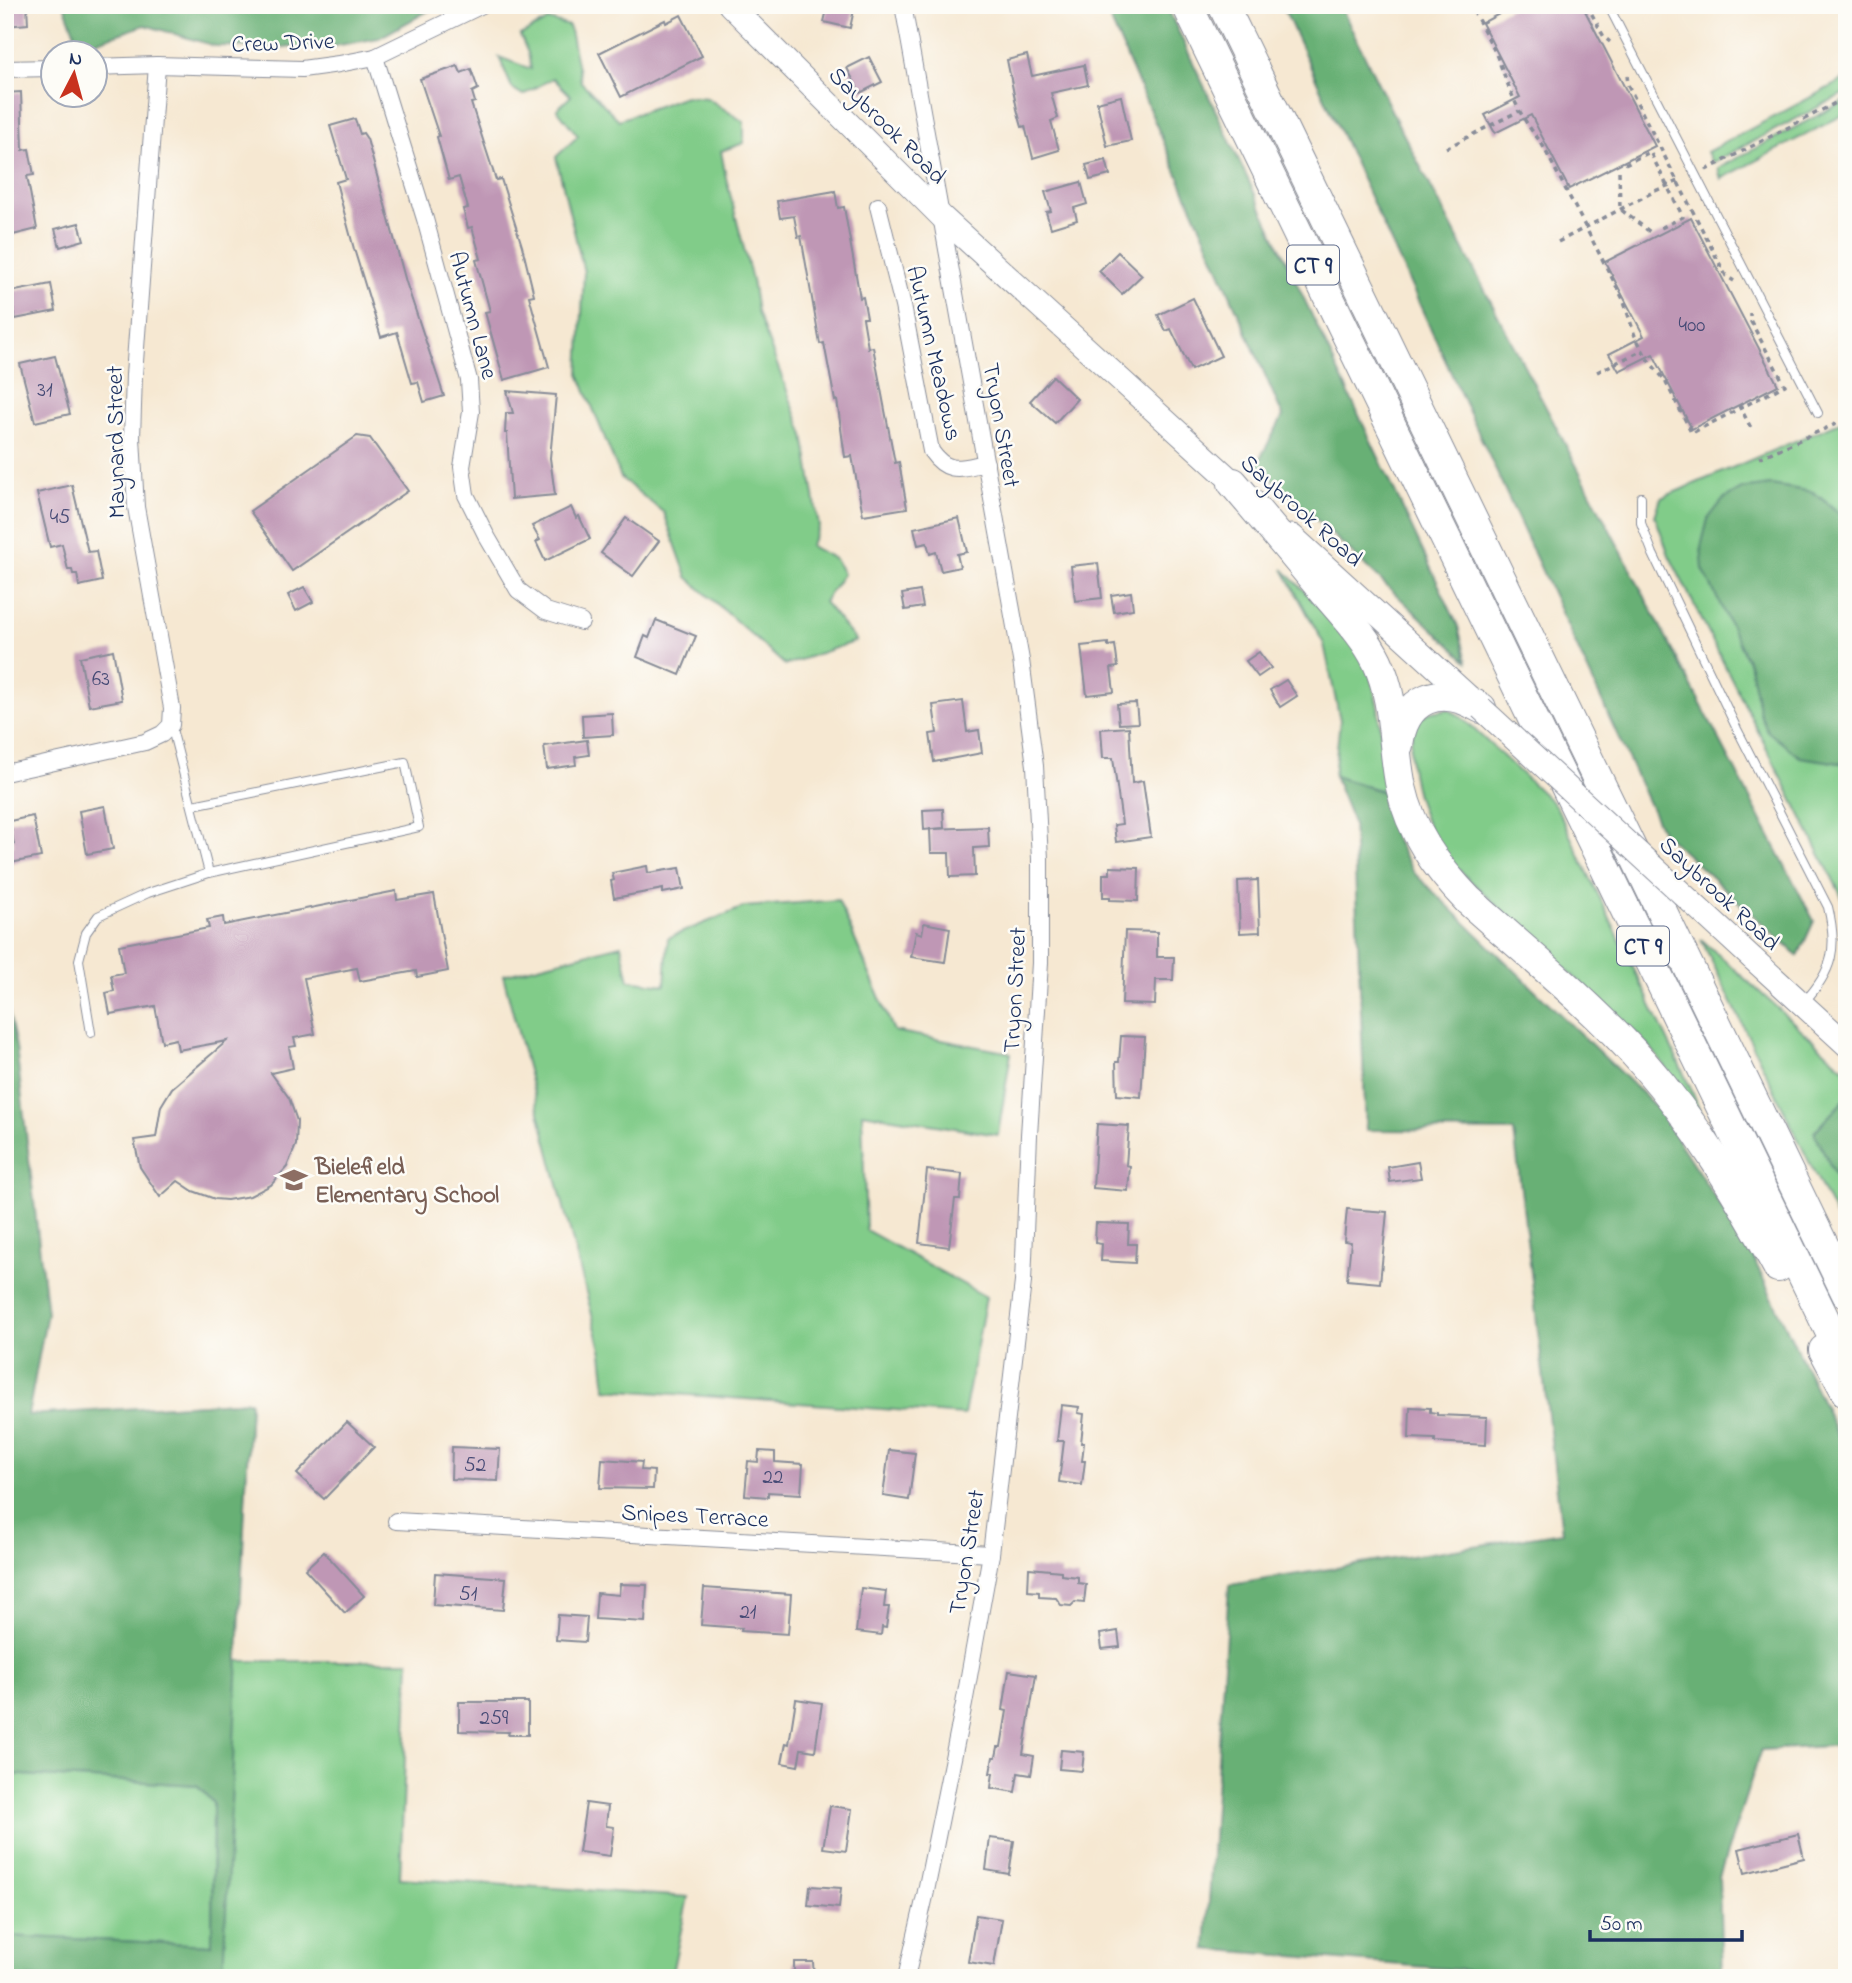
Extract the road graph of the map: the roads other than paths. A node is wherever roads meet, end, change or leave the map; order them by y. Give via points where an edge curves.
1 (482, 5) edge
2 (730, 5) edge
3 (903, 5) edge
4 (1187, 5) edge
5 (1223, 5) edge
6 (1237, 5) edge
7 (1608, 5) edge
8 (375, 57) junction
9 (157, 65) junction
10 (108, 66) edge
11 (38, 68) edge
12 (5, 69) edge
13 (1312, 190) junction
14 (878, 206) dead end
15 (942, 217) junction
16 (1818, 412) dead end
17 (986, 463) junction
18 (1233, 482) junction
19 (1641, 497) dead end
20 (581, 622) dead end
21 (1481, 708) junction
22 (172, 725) junction
23 (1398, 762) junction
24 (5, 773) edge
25 (193, 805) junction
26 (209, 873) junction
27 (1802, 1004) junction
28 (91, 1033) dead end
29 (1847, 1045) edge
30 (1847, 1294) edge
31 (1847, 1366) edge
32 (1847, 1393) edge
33 (396, 1521) dead end
34 (991, 1554) junction
35 (906, 1978) edge

1 - 8 street, Crew Drive
2 - 15 main road, Saybrook Road
3 - 15 street, Tryon Street
4 - 31 highway, CT 9
5 - 13 highway, CT 9
6 - 13 highway
7 - 16 lane
8 - 9 street, Crew Drive via 302,69
8 - 20 street, Autumn Lane via 469,380 471,412 462,467 466,495 518,590 546,611
9 - 10 street, Crew Drive
9 - 22 street, Maynard Street via 132,438 135,507
11 - 12 street
13 - 30 highway, CT 9
14 - 17 street, Autumn Meadows via 931,451 948,468
15 - 17 street, Tryon Street
15 - 18 main road, Saybrook Road
17 - 34 street, Tryon Street via 1021,660 1035,766 1040,859 1040,963 1023,1282
18 - 21 main road, Saybrook Road
18 - 23 highway via 1352,624 1377,661 1390,704
19 - 27 lane via 1641,523 1653,554 1828,907 1833,949 1828,970
21 - 23 highway via 1457,696 1442,695 1413,707 1400,729
21 - 27 main road, Saybrook Road, bridge
22 - 24 street via 145,742
22 - 25 lane
23 - 32 highway via 1416,832 1447,878 1612,1031 1669,1093 1764,1241
25 - 26 lane
25 - 26 lane via 405,762 419,827
26 - 28 lane via 107,910 91,924 79,960
27 - 29 main road, Saybrook Road
33 - 34 street, Snipes Terrace
34 - 35 street, Tryon Street

